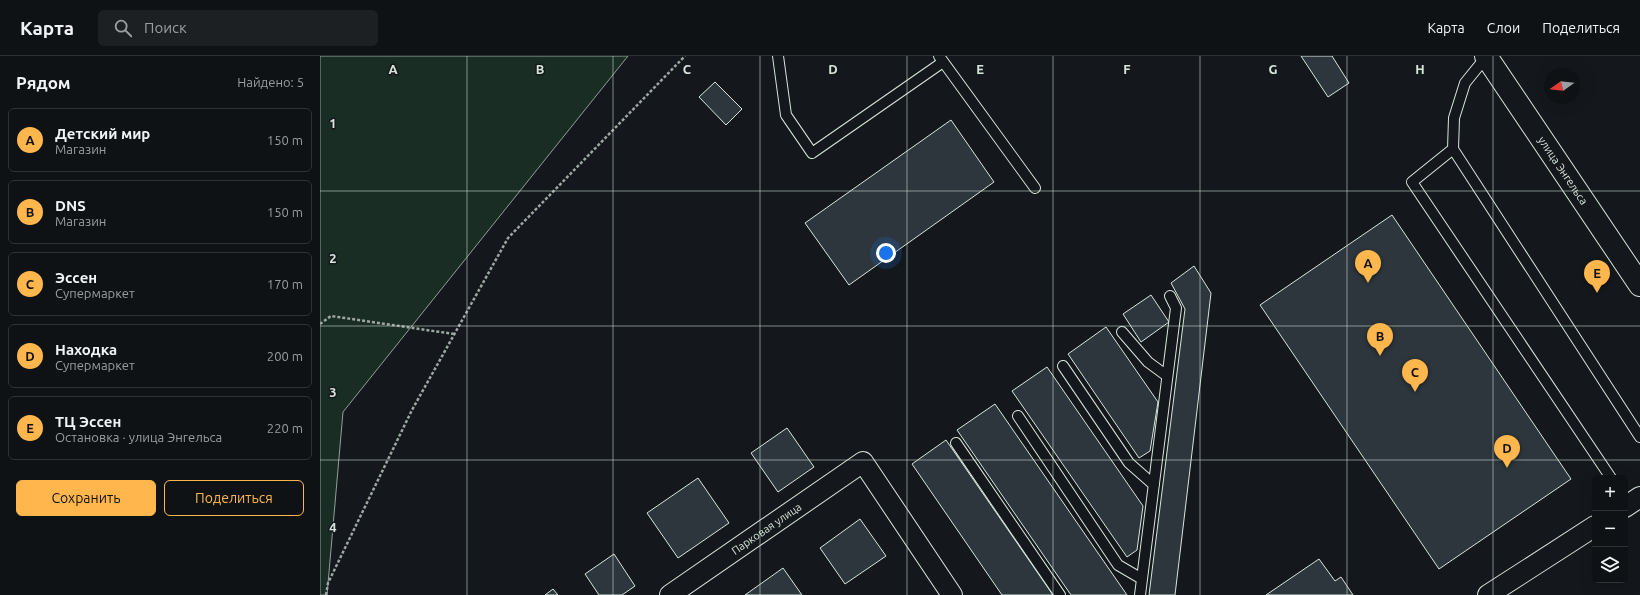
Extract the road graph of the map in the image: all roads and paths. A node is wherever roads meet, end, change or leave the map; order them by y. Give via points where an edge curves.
1 (685, 56) edge
2 (778, 56) edge
3 (1486, 56) edge
4 (941, 59) edge
5 (1453, 149) junction
6 (1035, 188) dead end
7 (1640, 285) edge
8 (1170, 296) dead end
9 (320, 324) edge
10 (1122, 332) dead end
11 (454, 334) junction
12 (1063, 366) dead end
13 (1167, 376) junction
14 (1018, 416) dead end
15 (1640, 437) edge
16 (956, 443) dead end
17 (1609, 475) edge
18 (1154, 485) junction
19 (1592, 528) edge
20 (1142, 579) junction
21 (326, 595) edge
22 (670, 595) edge
23 (952, 595) edge
24 (1060, 595) edge
25 (1140, 595) edge
26 (1488, 595) edge

1 - 11 path via 508,238
2 - 4 lane via 786,115 812,153
3 - 5 lane via 1465,83 1454,118
3 - 7 main road, улица Энгельса
4 - 6 lane
5 - 15 lane
5 - 17 lane via 1412,182
8 - 13 lane via 1176,308
9 - 11 path via 332,316
10 - 13 lane via 1148,362
11 - 21 path via 412,410 328,583
12 - 18 lane via 1129,463
13 - 18 lane
14 - 20 lane via 1118,565
16 - 24 lane
18 - 20 lane
19 - 26 street
20 - 25 lane
22 - 23 street, Парковая улица via 863,462

